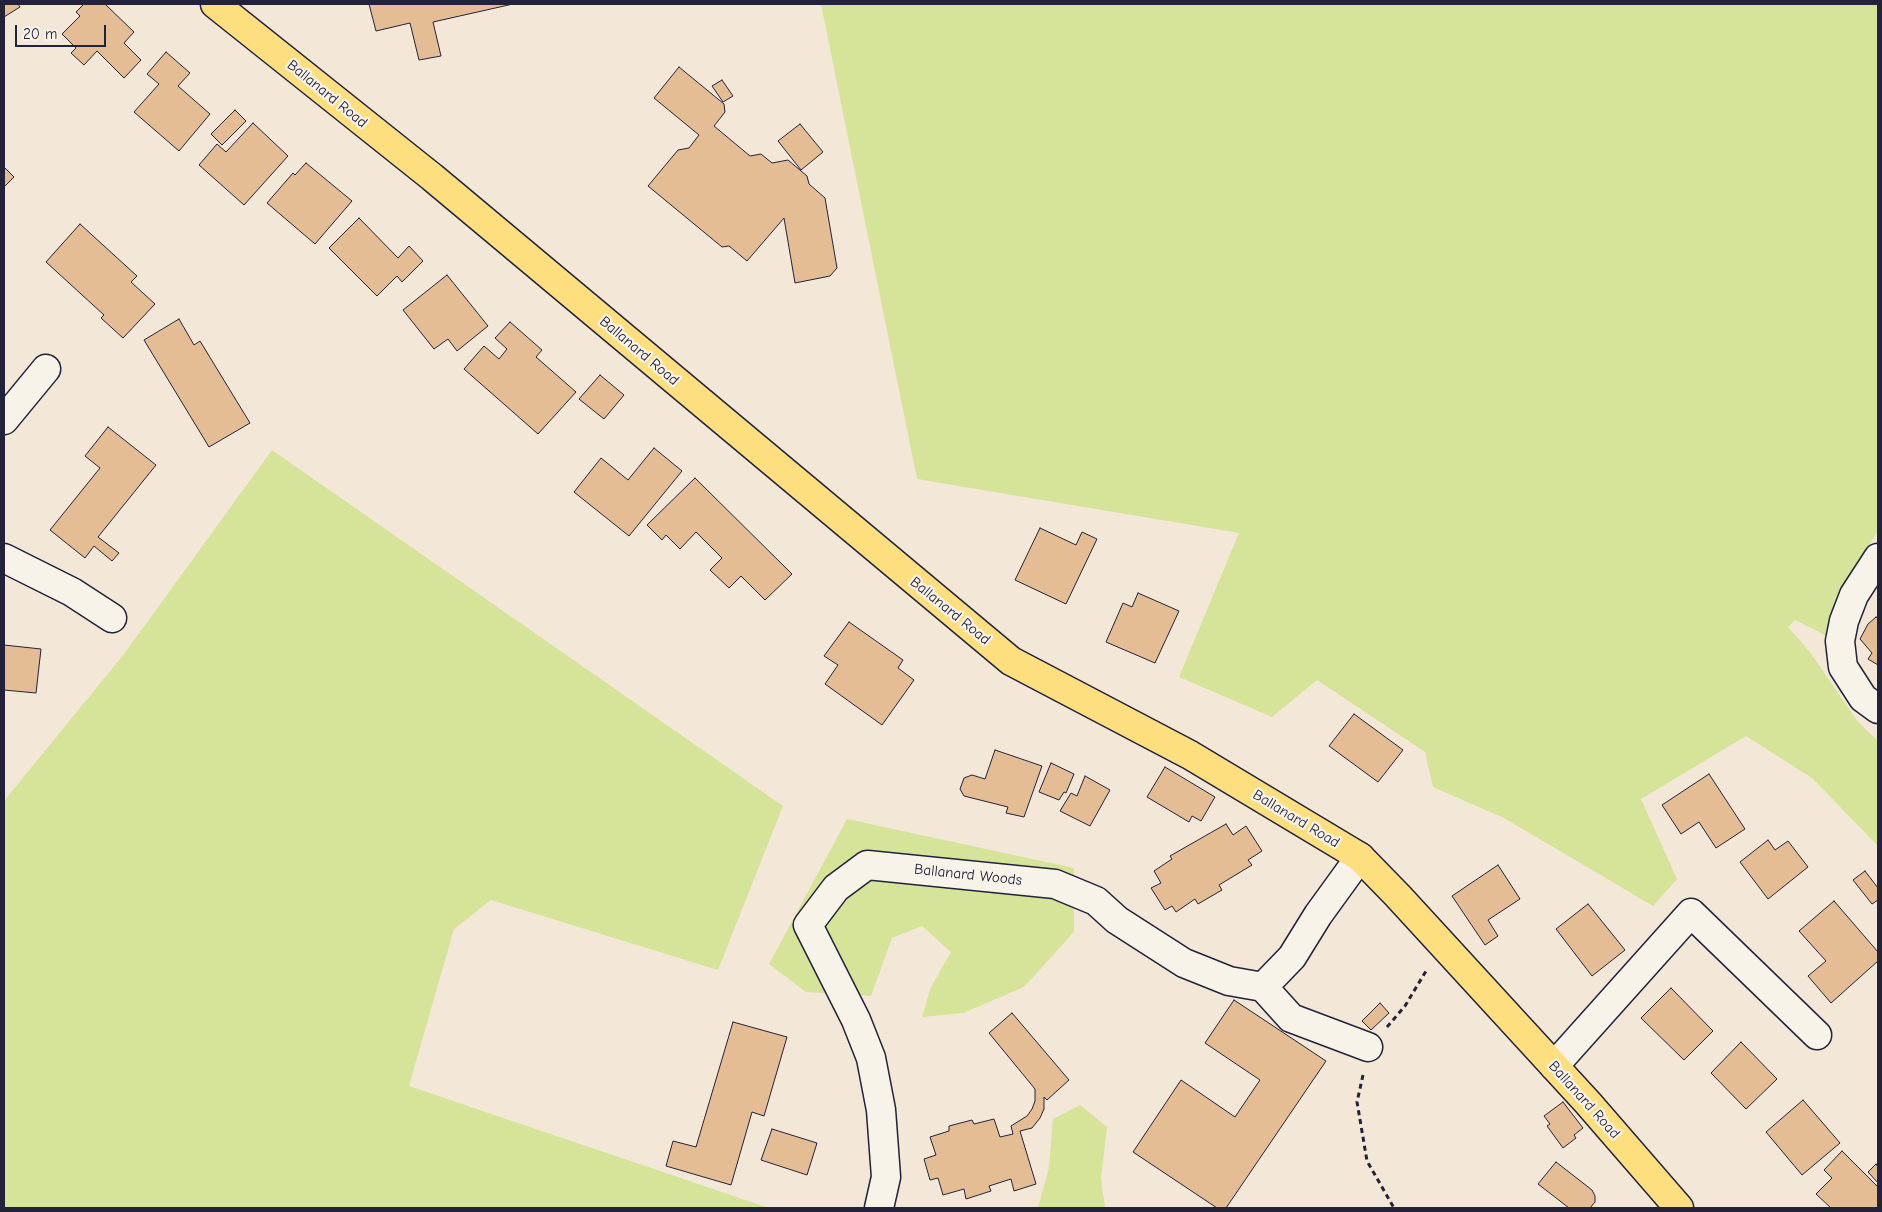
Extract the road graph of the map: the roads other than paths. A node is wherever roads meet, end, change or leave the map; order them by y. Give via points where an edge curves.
1 (215, 4) edge
2 (46, 368) dead end
3 (4, 420) edge
4 (4, 558) edge
5 (1878, 558) edge
6 (112, 618) dead end
7 (1878, 709) edge
8 (1360, 857) junction
9 (1263, 987) junction
10 (1817, 1035) dead end
11 (1368, 1047) dead end
12 (1554, 1066) junction
13 (879, 1208) edge
14 (1679, 1208) edge

1 - 8 main road, Ballanard Road via 432,177 1011,661 1190,755
2 - 3 street
4 - 6 street via 72,592
5 - 7 street via 1854,596 1840,641 1843,667 1863,698
8 - 9 street via 1292,957
8 - 12 main road, Ballanard Road
9 - 11 street via 1291,1018
9 - 13 street, Ballanard Woods via 1229,980 1184,963 1117,920 1096,902 1055,884 867,865 836,888 808,925 856,1020 871,1058 881,1110 886,1177
10 - 12 street via 1691,913
12 - 14 main road, Ballanard Road

